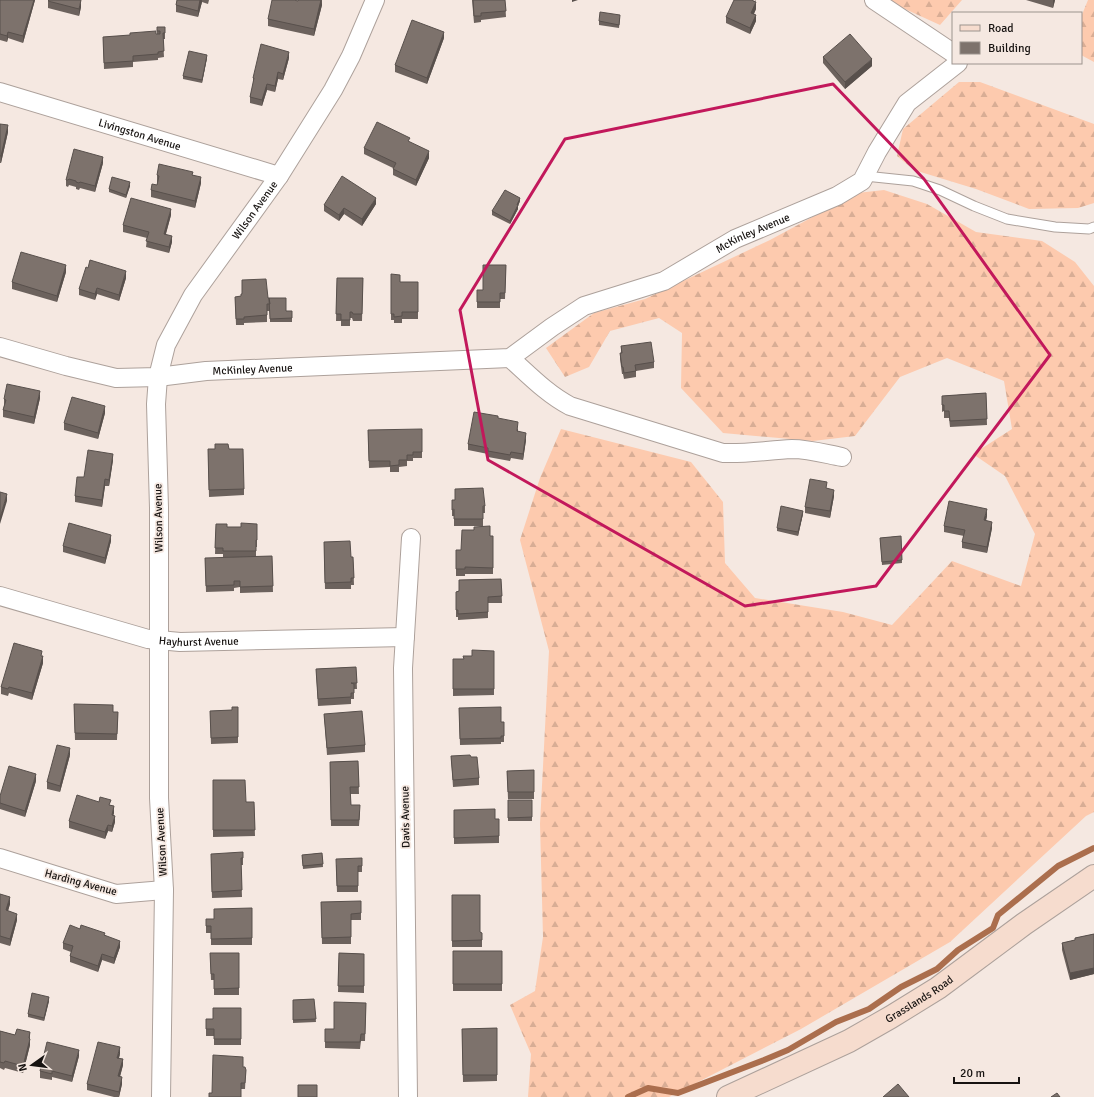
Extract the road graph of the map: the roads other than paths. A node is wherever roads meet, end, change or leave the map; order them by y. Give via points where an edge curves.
1 (375, 0) edge
2 (874, 0) edge
3 (952, 52) edge
4 (957, 64) edge
5 (0, 92) edge
6 (279, 176) junction
7 (865, 176) junction
8 (1094, 227) edge
9 (0, 347) edge
10 (510, 358) junction
11 (158, 377) junction
12 (842, 457) dead end
13 (411, 538) dead end
14 (0, 596) edge
15 (405, 637) junction
16 (160, 640) junction
17 (0, 858) edge
18 (1094, 876) edge
19 (164, 890) junction
20 (161, 1097) edge
21 (408, 1097) edge
22 (728, 1097) edge

1 - 6 street, Wilson Avenue via 334,90
2 - 3 street
4 - 7 street, McKinley Avenue via 907,103
5 - 6 street, Livingston Avenue
6 - 11 street, Wilson Avenue via 193,296 166,345
7 - 8 lane via 913,181 1007,219 1055,227
7 - 10 street, McKinley Avenue via 862,181 837,196 735,239 664,281 584,306
9 - 11 street, McKinley Avenue via 116,378
10 - 11 street, McKinley Avenue via 206,371
10 - 12 street via 548,392 570,406 723,453 743,454 792,449
11 - 16 street, Wilson Avenue via 156,404
13 - 15 street, Davis Avenue
14 - 16 street, Hayhurst Avenue via 148,639
15 - 16 street, Hayhurst Avenue via 180,642
15 - 21 street, Davis Avenue via 403,668
16 - 19 street, Wilson Avenue via 159,798
17 - 19 street, Harding Avenue via 116,894
18 - 22 main road, Grasslands Road via 938,988 891,1017 849,1041
19 - 20 street, Wilson Avenue

